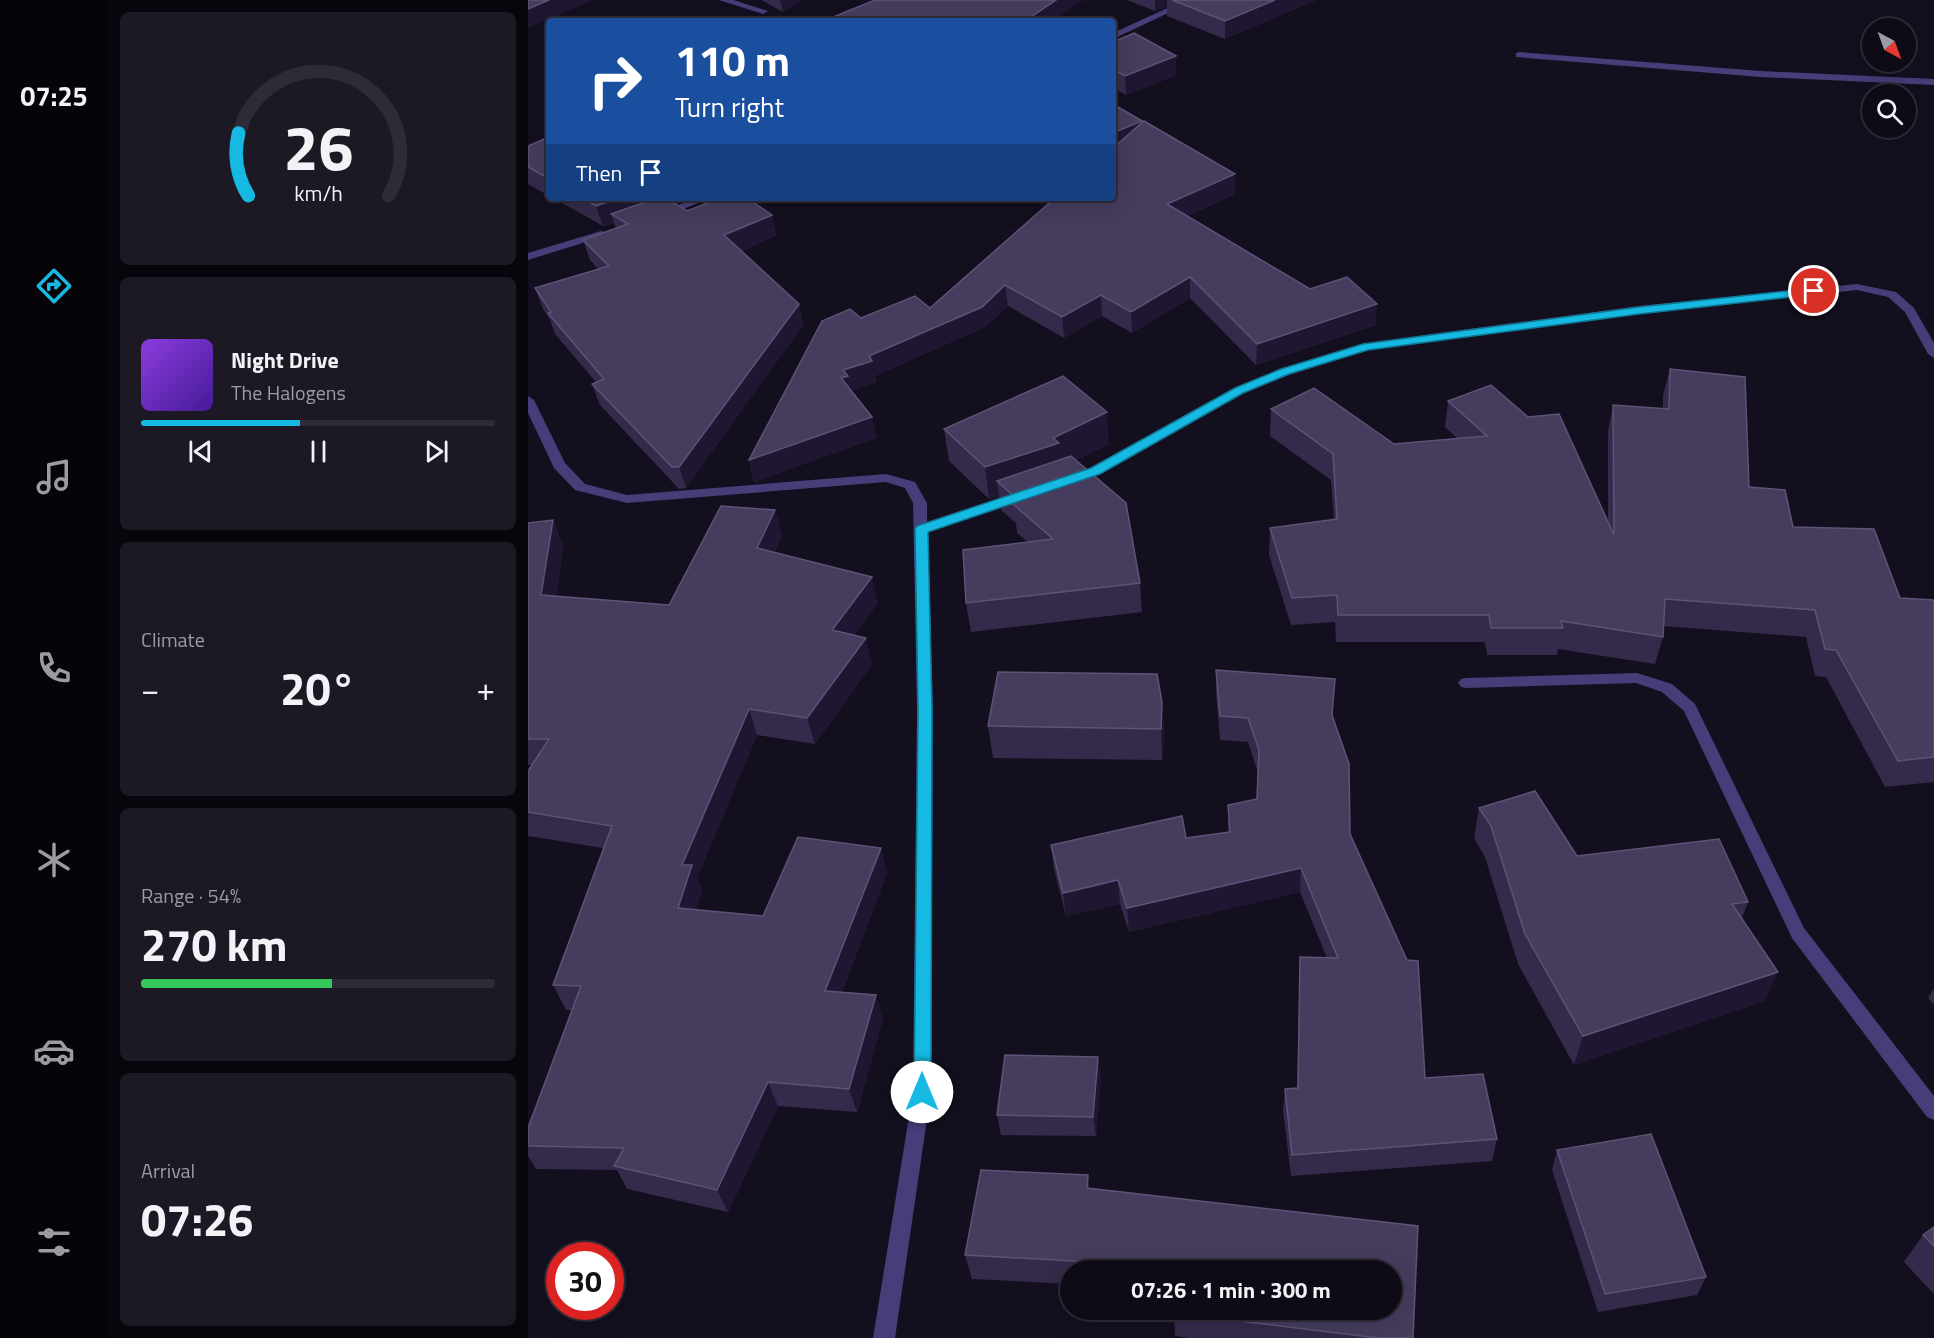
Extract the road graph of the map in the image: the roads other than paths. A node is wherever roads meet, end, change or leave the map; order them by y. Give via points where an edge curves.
1 (723, 0) edge
2 (1192, 0) edge
3 (763, 11) dead end
4 (1116, 35) edge
5 (1519, 55) dead end
6 (1934, 82) edge
7 (697, 201) edge
8 (651, 217) edge
9 (617, 229) edge
10 (528, 257) edge
11 (1934, 354) edge
12 (528, 400) edge
13 (1063, 482) edge
14 (1030, 493) edge
15 (921, 529) junction
16 (1466, 683) dead end
17 (1934, 1111) edge
18 (885, 1338) edge

1 - 3 street
2 - 4 street
5 - 6 street via 1761,74
7 - 8 street
9 - 10 street
11 - 13 street via 1910,310 1892,294 1857,287 1639,310 1367,347 1285,372 1239,391 1095,471
12 - 15 street via 559,465 580,487 627,499 886,478 910,485 920,503
14 - 15 street
15 - 18 street via 925,710 922,1092
16 - 17 street via 1637,678 1667,688 1690,708 1798,933

